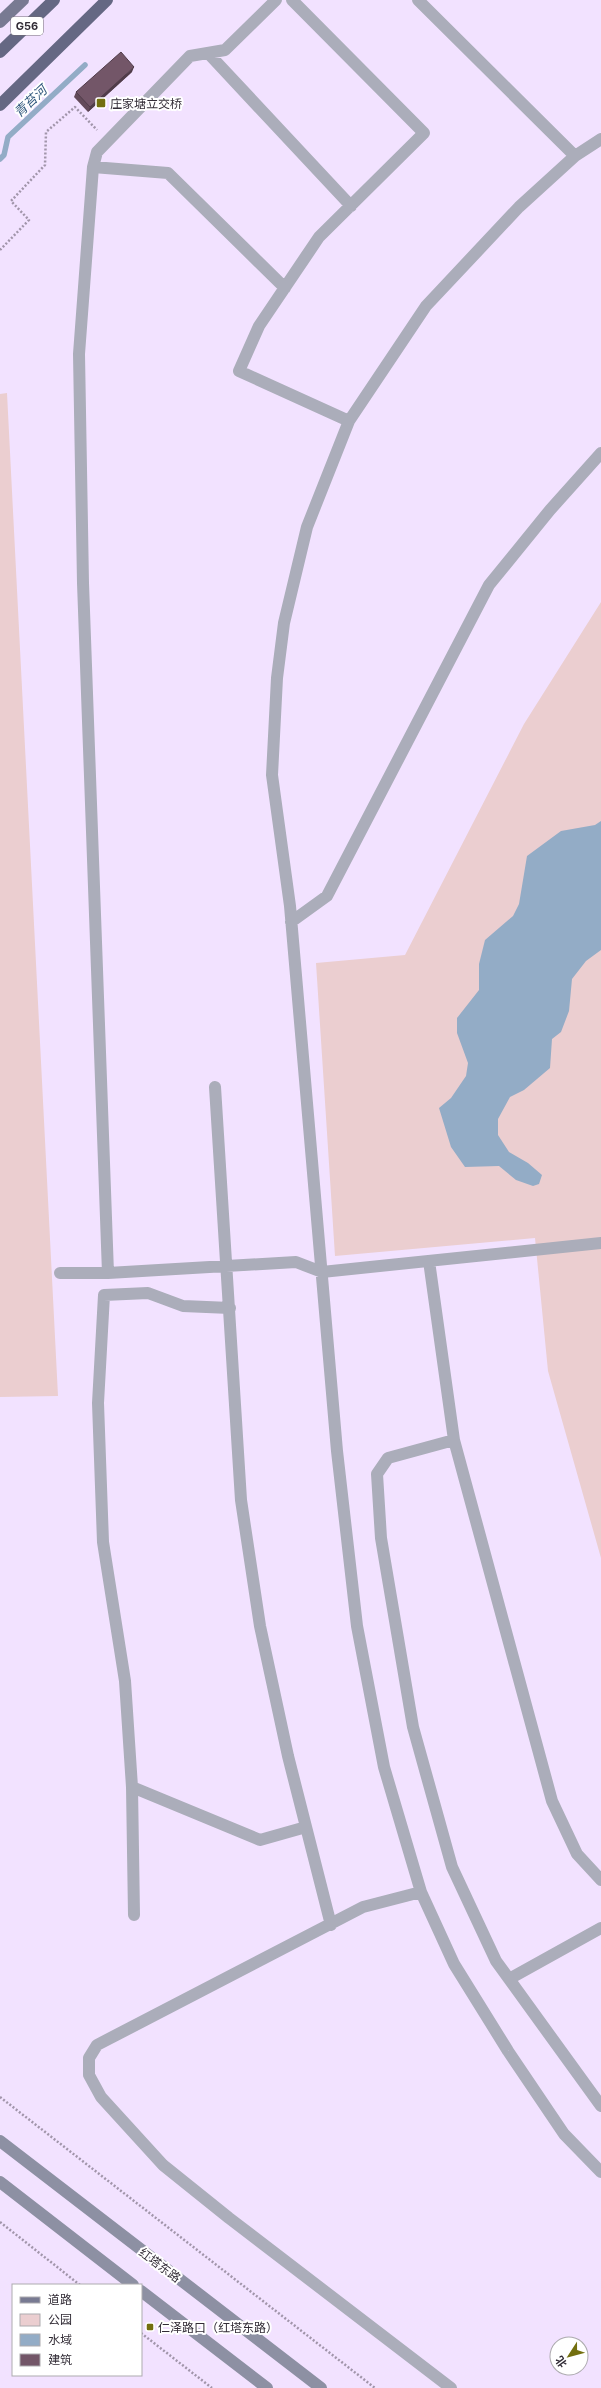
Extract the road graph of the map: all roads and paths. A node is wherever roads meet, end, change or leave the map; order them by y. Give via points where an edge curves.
1 (23, 0) edge
2 (54, 0) edge
3 (108, 0) edge
4 (276, 0) edge
5 (292, 0) edge
6 (418, 0) edge
7 (0, 22) edge
8 (0, 52) edge
9 (208, 53) junction
10 (0, 104) edge
11 (601, 139) edge
12 (107, 141) junction
13 (575, 156) junction
14 (93, 167) junction
15 (351, 206) junction
16 (0, 250) edge
17 (285, 288) junction
18 (349, 421) junction
19 (601, 453) edge
20 (291, 922) junction
21 (215, 1088) dead end
22 (601, 1243) edge
23 (429, 1261) junction
24 (228, 1266) junction
25 (322, 1272) junction
26 (60, 1273) dead end
27 (108, 1273) junction
28 (230, 1308) junction
29 (454, 1440) junction
30 (132, 1787) junction
31 (306, 1827) junction
32 (601, 1880) edge
33 (421, 1892) junction
34 (134, 1915) dead end
35 (331, 1925) junction
36 (601, 1928) edge
37 (509, 1979) junction
38 (0, 2097) edge
39 (601, 2106) edge
40 (0, 2141) edge
41 (601, 2172) edge
42 (0, 2182) edge
43 (0, 2222) edge
44 (79, 2284) edge
45 (132, 2284) edge
46 (142, 2292) edge
47 (142, 2334) edge
48 (212, 2388) edge
49 (267, 2388) edge
50 (322, 2388) edge
51 (375, 2388) edge
52 (451, 2388) edge

1 - 7 main road
2 - 8 highway, G56
3 - 10 highway
4 - 9 street via 225,50
5 - 15 street via 424,133
6 - 13 street
9 - 12 street via 190,56
9 - 15 street
11 - 13 street
12 - 14 street via 96,152
12 - 16 path via 75,107 46,132 45,165 11,201 29,220
13 - 18 street via 519,207 426,306
14 - 17 street via 168,173
14 - 27 street via 79,362 83,583
15 - 17 street via 319,237
17 - 18 street via 259,326 239,371
18 - 20 street via 307,528 284,623 277,678 272,775
19 - 20 street via 488,585 327,896
20 - 25 street
21 - 24 street
22 - 23 street
23 - 25 street
23 - 29 street
24 - 25 street via 296,1262
24 - 27 street
24 - 28 street
25 - 33 street via 337,1451 357,1626 384,1767
26 - 27 street
28 - 30 street via 183,1306 148,1293 104,1295 98,1403 103,1542 125,1681
28 - 31 street via 241,1500 260,1626
29 - 32 street via 552,1801 577,1854
29 - 37 street via 388,1458 376,1474 381,1538 414,1727 452,1867 496,1962
30 - 31 street via 260,1840
30 - 34 street
31 - 35 street
33 - 35 street via 363,1907
33 - 41 street via 454,1964 508,2051 564,2134
35 - 52 street via 97,2045 88,2058 89,2075 101,2097 163,2165
36 - 37 street
37 - 39 street
38 - 51 path
40 - 50 main road, 红塔东路
42 - 45 main road
43 - 44 path
46 - 49 main road
47 - 48 path

